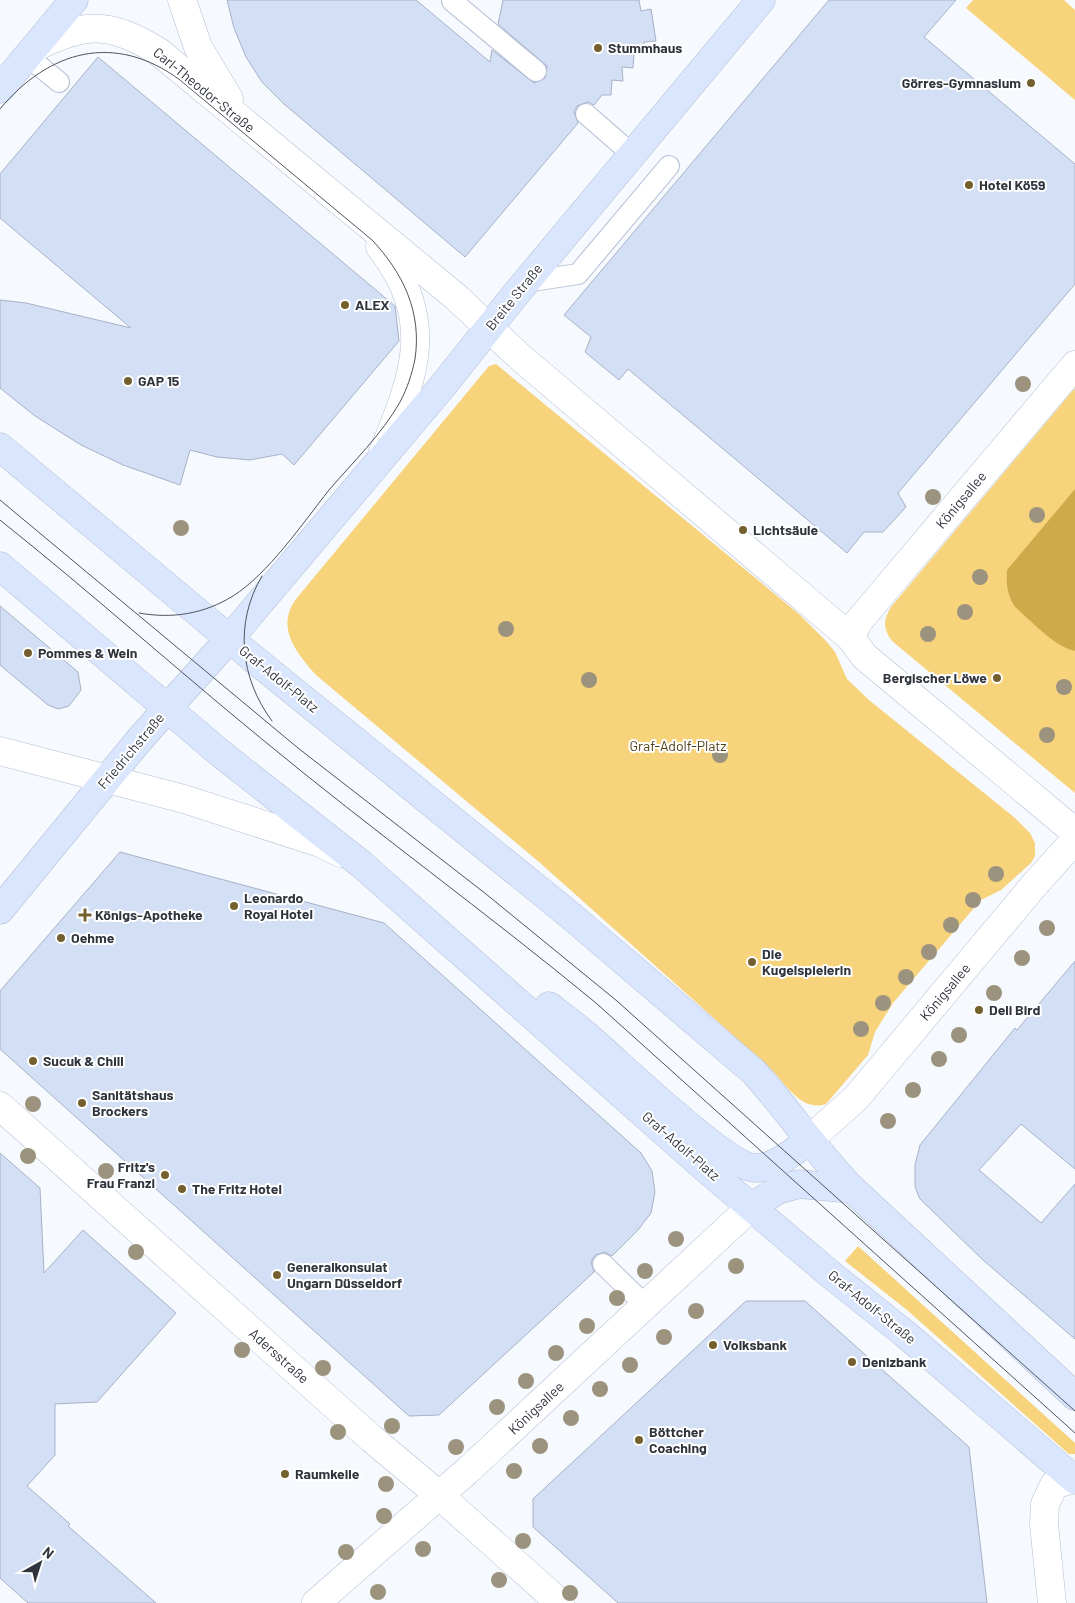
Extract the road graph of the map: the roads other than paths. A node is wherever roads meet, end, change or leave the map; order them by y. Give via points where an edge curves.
1 (74, 0) edge
2 (182, 0) edge
3 (761, 0) edge
4 (452, 1) edge
5 (31, 52) junction
6 (536, 71) dead end
7 (59, 82) dead end
8 (0, 89) edge
9 (586, 114) dead end
10 (261, 137) junction
11 (633, 155) junction
12 (669, 166) dead end
13 (358, 218) junction
14 (526, 282) junction
15 (489, 327) junction
16 (1075, 365) edge
17 (0, 447) edge
18 (380, 460) junction
19 (0, 566) edge
20 (266, 594) joint
21 (230, 638) junction
22 (851, 638) junction
23 (168, 707) junction
24 (0, 751) edge
25 (107, 779) junction
26 (1075, 832) edge
27 (1075, 840) edge
28 (361, 864) junction
29 (0, 910) edge
30 (478, 965) junction
31 (0, 1106) edge
32 (809, 1140) junction
33 (852, 1189) junction
34 (751, 1207) junction
35 (603, 1264) dead end
36 (646, 1306) junction
37 (1075, 1396) edge
38 (1074, 1479) edge
39 (439, 1495) junction
40 (316, 1603) edge
41 (560, 1603) edge
42 (1052, 1603) edge

1 - 5 main road
2 - 10 street, Carl-Theodor-Straße via 190,29 209,68 232,104
3 - 11 main road, Breite Straße
4 - 6 lane
5 - 7 lane
5 - 8 main road
5 - 10 street, Carl-Theodor-Straße via 59,35 87,28 115,30 132,36 159,52
9 - 11 lane
10 - 13 street, Carl-Theodor-Straße
11 - 14 main road, Breite Straße
12 - 14 lane via 578,274
13 - 15 street, Carl-Theodor-Straße
13 - 18 street, Carl-Theodor-Straße via 398,273 408,296 414,324 412,375
14 - 15 main road, Breite Straße
15 - 18 main road, Breite Straße
15 - 22 street
16 - 22 street, Königsallee via 858,622
17 - 21 main road, Graf-Adolf-Platz
18 - 20 main road, Breite Straße
19 - 23 main road, Graf-Adolf-Platz
20 - 21 main road, Friedrichstraße
21 - 23 main road, Friedrichstraße
21 - 32 main road, Graf-Adolf-Platz via 571,916 746,1066 775,1095
22 - 26 street via 864,656
23 - 25 main road, Friedrichstraße
23 - 28 main road, Graf-Adolf-Platz via 220,753
24 - 25 street, Graf-Adolf-Platz
25 - 28 street, Graf-Adolf-Platz via 184,799 320,843
25 - 29 main road, Friedrichstraße
27 - 32 street, Königsallee via 856,1098
28 - 30 main road, Graf-Adolf-Platz
30 - 32 main road, Graf-Adolf-Platz via 534,996 572,1024 698,1134 738,1163 757,1168 789,1155
30 - 34 main road, Graf-Adolf-Platz
31 - 39 street, Adersstraße via 372,1439
32 - 33 main road via 824,1161
33 - 34 main road via 799,1184 778,1190
33 - 37 main road
34 - 36 street, Königsallee
34 - 38 main road, Graf-Adolf-Straße
35 - 36 lane
36 - 39 street, Königsallee
38 - 42 street via 1054,1485 1045,1504
39 - 40 street, Königsallee
39 - 41 street, Adersstraße

